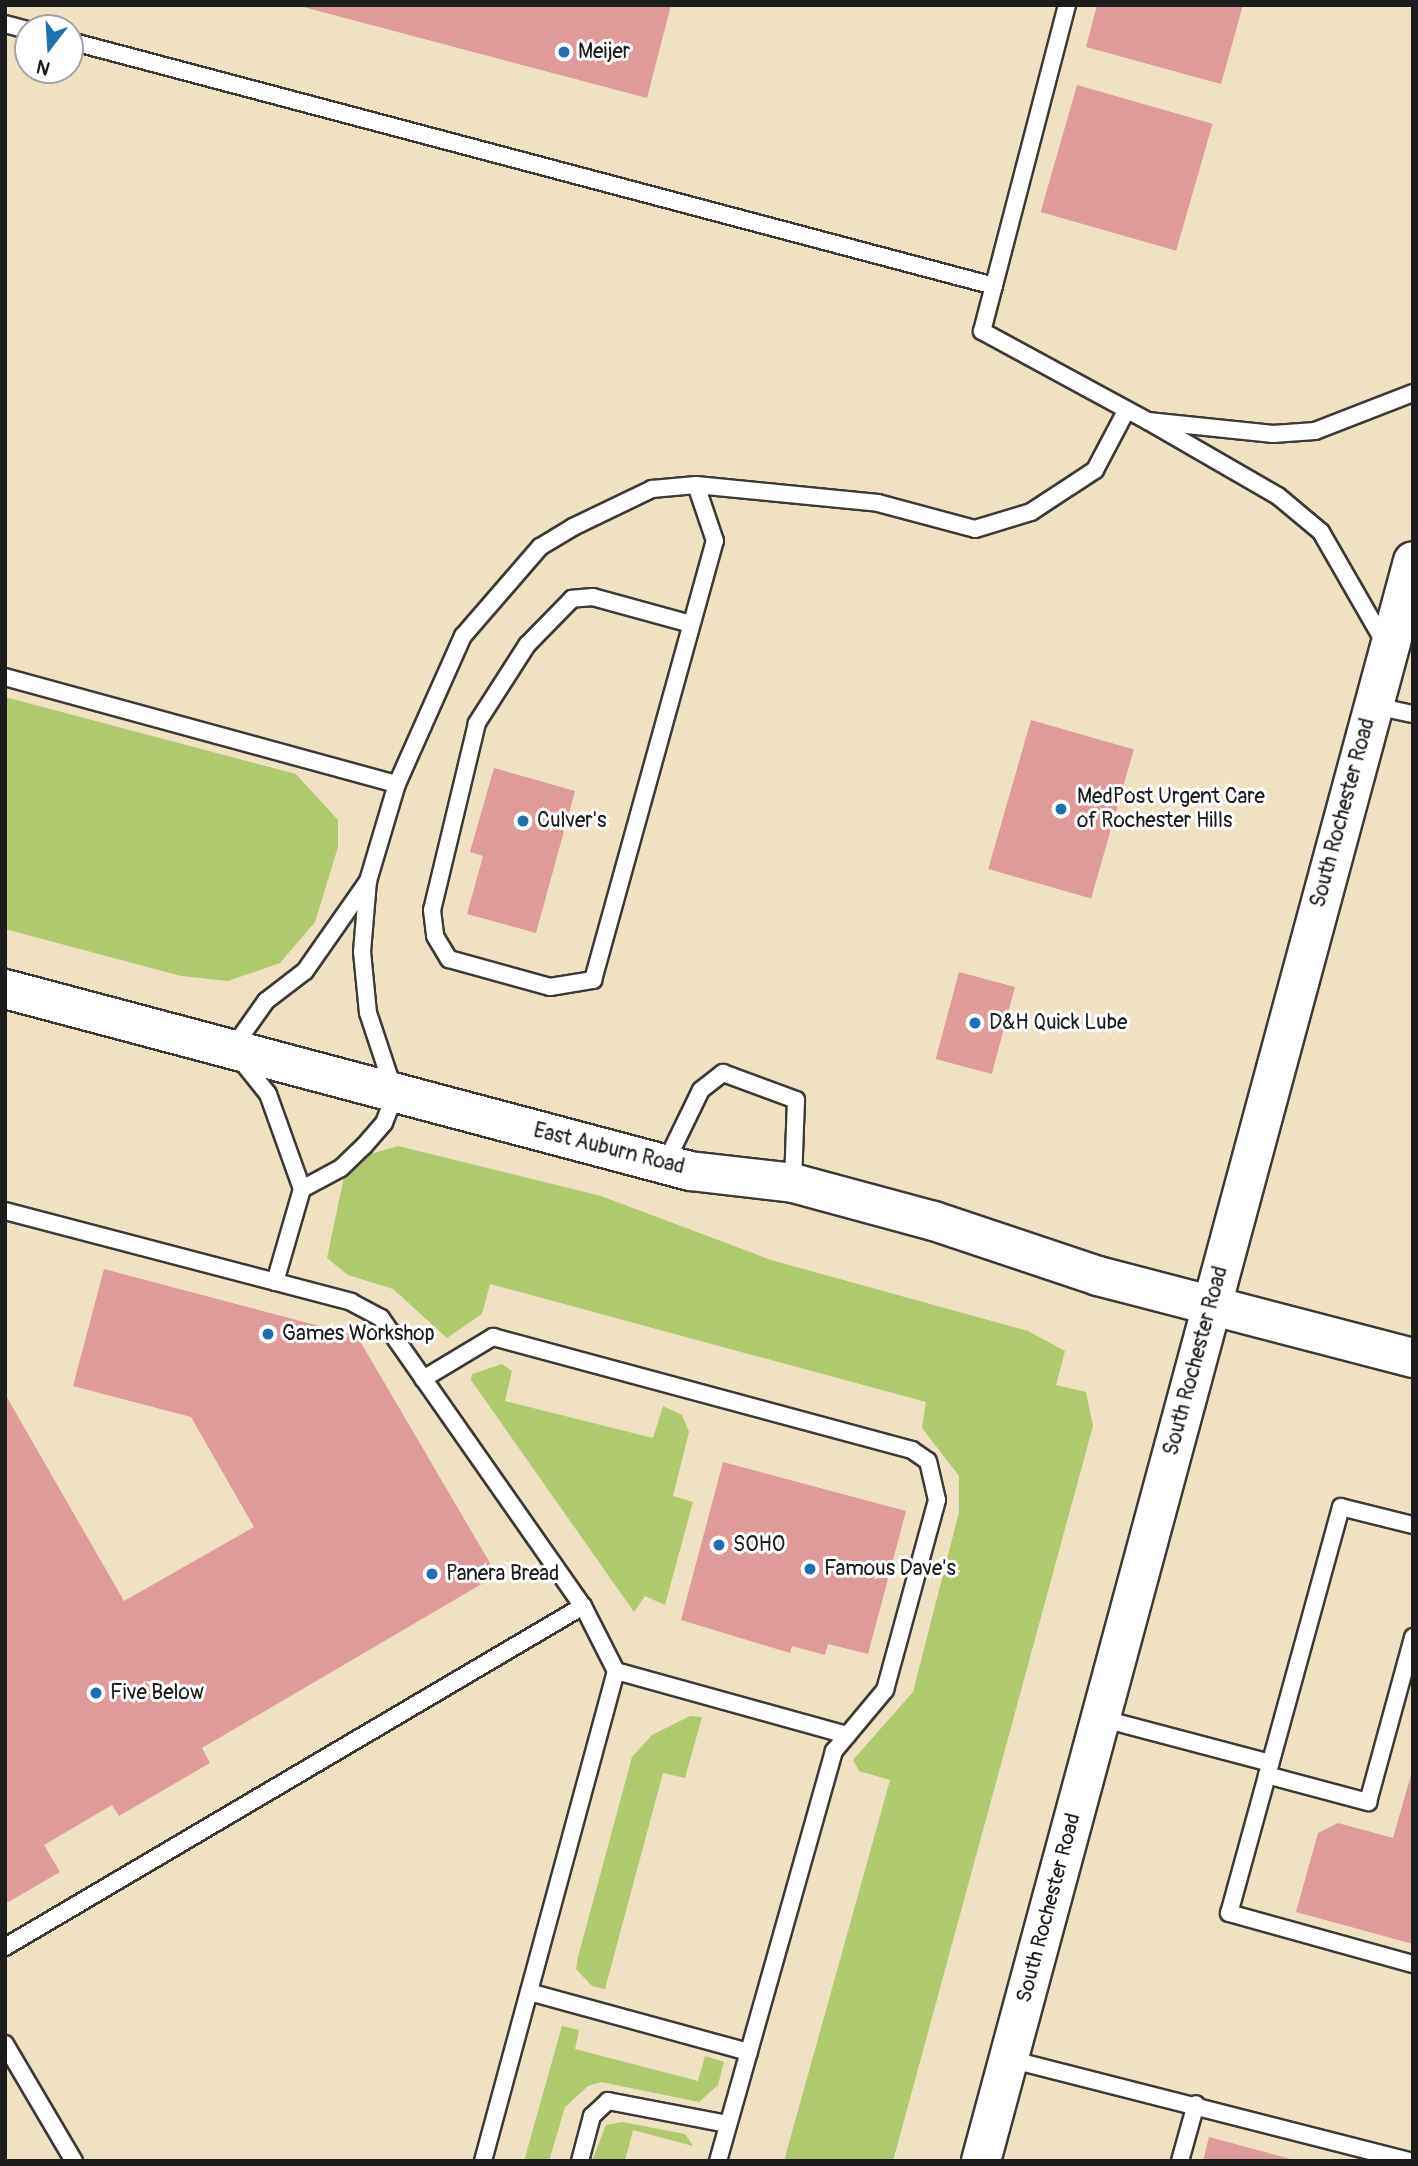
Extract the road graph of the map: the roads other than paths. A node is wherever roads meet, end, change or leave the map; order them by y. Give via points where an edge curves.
1 (1068, 5) edge
2 (84, 45) edge
3 (993, 286) junction
4 (1413, 393) edge
5 (1125, 413) junction
6 (1149, 421) junction
7 (696, 485) junction
8 (1413, 561) edge
9 (1407, 608) edge
10 (691, 624) junction
11 (1388, 648) junction
12 (5, 677) edge
13 (1372, 705) junction
14 (1413, 714) edge
15 (397, 784) junction
16 (368, 881) junction
17 (5, 989) edge
18 (232, 1049) junction
19 (395, 1094) junction
20 (665, 1164) junction
21 (793, 1183) junction
22 (302, 1189) junction
23 (5, 1211) edge
24 (275, 1282) junction
25 (1212, 1304) junction
26 (1413, 1358) edge
27 (424, 1379) junction
28 (1413, 1525) edge
29 (583, 1606) junction
30 (1413, 1637) edge
31 (616, 1671) junction
32 (1100, 1718) junction
33 (847, 1735) junction
34 (1269, 1769) junction
35 (5, 1947) edge
36 (1413, 1964) edge
37 (529, 1992) junction
38 (5, 2044) edge
39 (749, 2052) junction
40 (1008, 2059) junction
41 (1196, 2104) junction
42 (728, 2124) junction
43 (74, 2161) edge
44 (483, 2161) edge
45 (580, 2161) edge
46 (718, 2161) edge
47 (981, 2161) edge
48 (1181, 2161) edge
49 (1410, 2161) edge

1 - 3 lane
2 - 3 lane
3 - 5 lane via 982,331
4 - 6 lane via 1315,431 1273,434
5 - 6 lane
5 - 7 lane via 1095,470 1031,512 975,529 878,503
6 - 11 lane via 1278,496 1321,532
7 - 10 lane via 715,541
7 - 15 lane via 652,489 540,547 463,636
8 - 9 main road, South Rochester Road
9 - 11 main road, South Rochester Road
10 - 10 lane via 593,980 551,987 449,959 435,936 432,910 477,723 527,645 572,599 593,597
11 - 13 main road, South Rochester Road
12 - 15 lane
13 - 14 lane
13 - 25 main road, South Rochester Road
15 - 16 lane
16 - 18 lane via 305,971 266,1001
16 - 19 lane via 364,987
17 - 18 main road, East Auburn Road
18 - 19 main road, East Auburn Road
18 - 22 lane via 268,1094
19 - 20 main road, East Auburn Road
19 - 22 lane via 383,1123 364,1146 341,1168
20 - 21 main road, East Auburn Road
20 - 21 lane via 701,1090 723,1073 796,1100
21 - 25 main road, East Auburn Road
22 - 24 lane
23 - 24 lane
24 - 27 lane via 351,1302 381,1318
25 - 26 main road, East Auburn Road
25 - 32 main road, South Rochester Road
27 - 29 lane
27 - 33 lane via 493,1337 912,1450 928,1461 937,1500 885,1690
28 - 34 lane via 1341,1507
29 - 31 lane
29 - 35 lane
30 - 34 lane via 1368,1802
31 - 33 lane
31 - 37 lane
32 - 34 lane
32 - 40 main road, South Rochester Road
33 - 39 lane via 834,1751
34 - 36 lane via 1230,1913
37 - 39 lane
37 - 44 lane
38 - 43 lane
39 - 42 lane
40 - 41 lane
40 - 47 main road, South Rochester Road
41 - 48 lane
41 - 49 lane
42 - 45 lane via 608,2101 592,2116
42 - 46 lane

